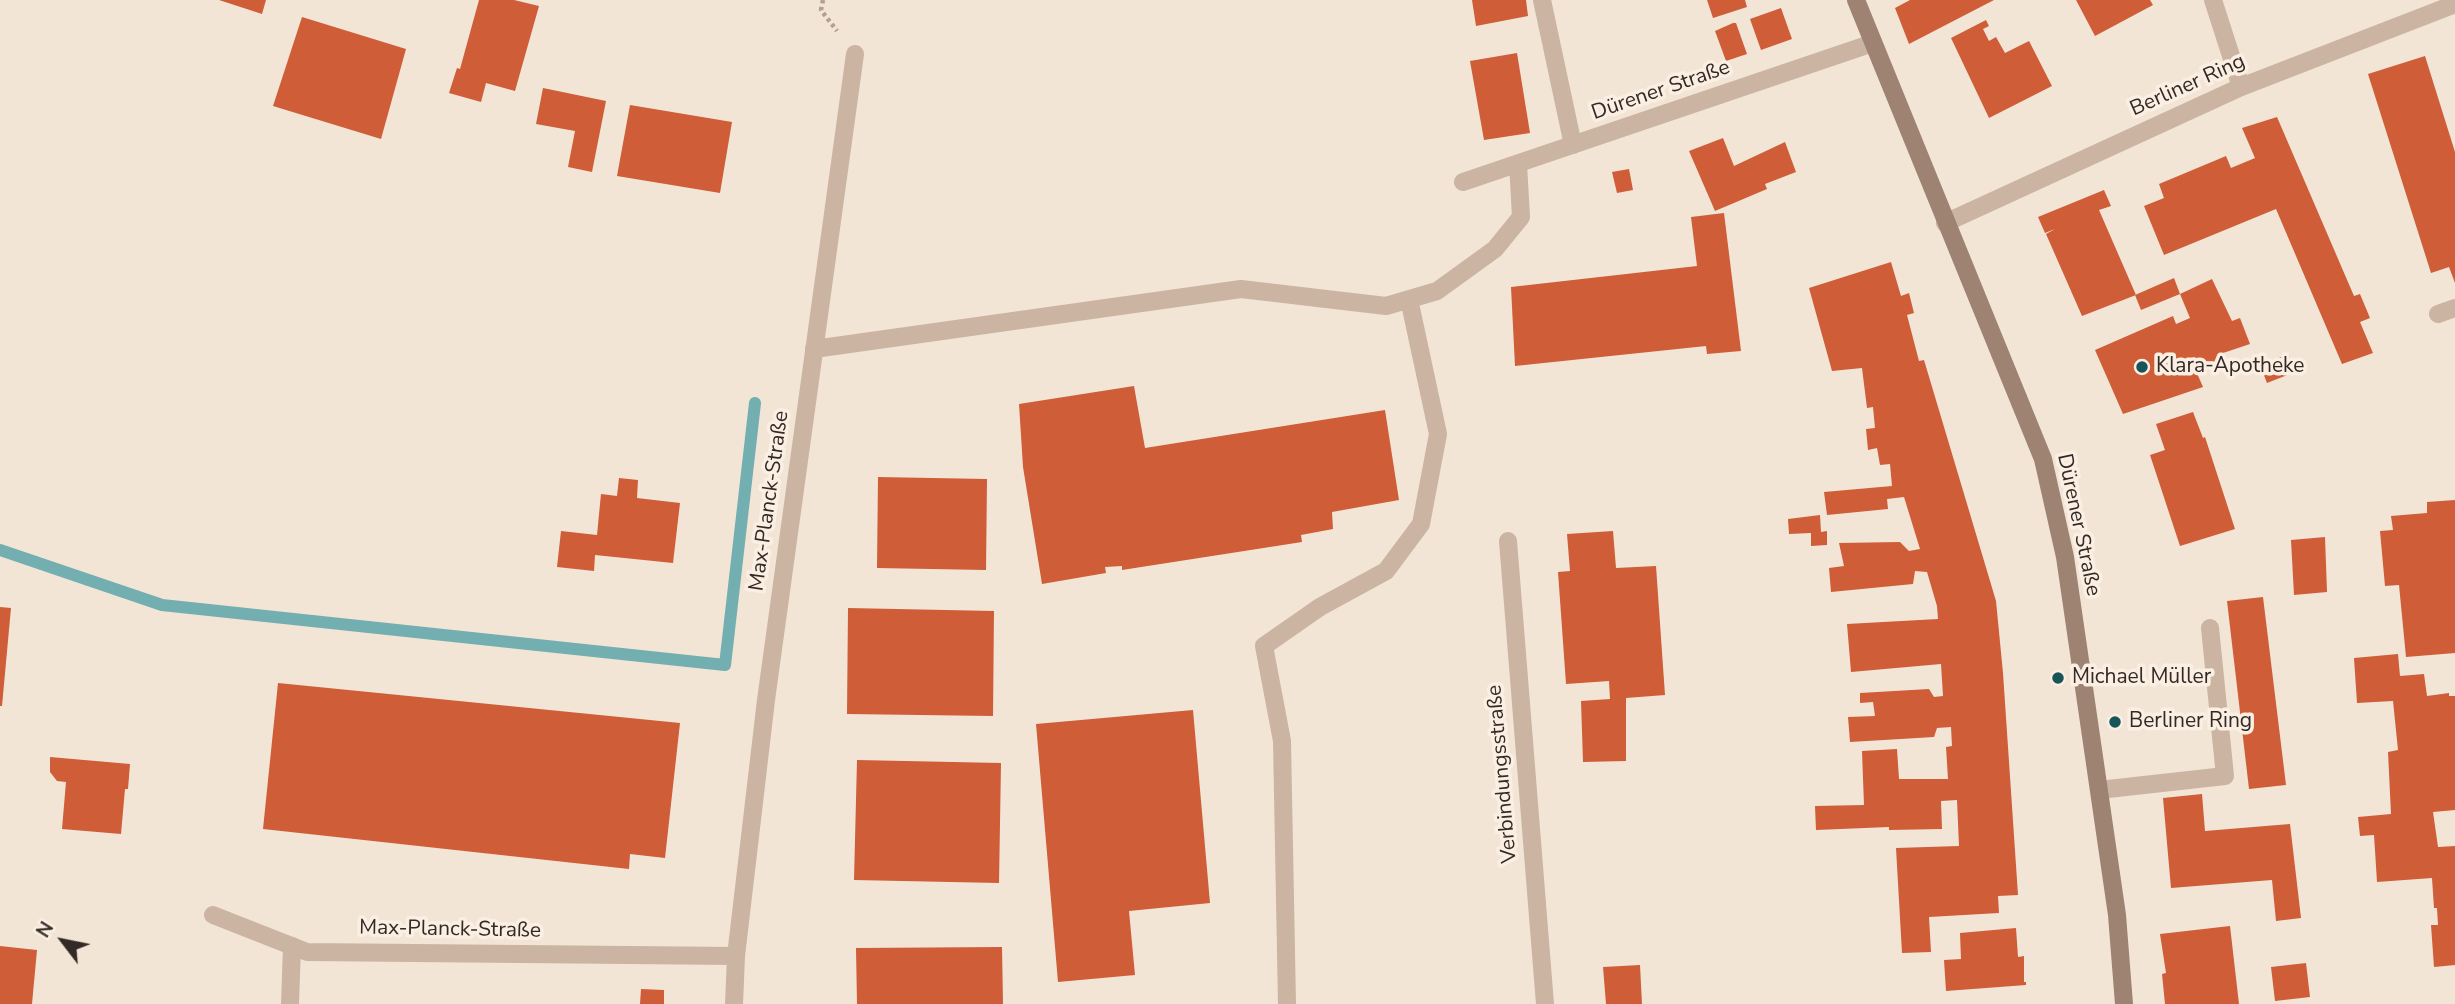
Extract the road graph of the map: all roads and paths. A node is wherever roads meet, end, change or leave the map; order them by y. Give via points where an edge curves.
1 (823, 0) edge
2 (1542, 0) edge
3 (1856, 0) edge
4 (2213, 0) edge
5 (2455, 4) edge
6 (1873, 43) junction
7 (855, 54) joint
8 (2241, 86) junction
9 (1573, 145) junction
10 (1518, 164) junction
11 (1464, 182) dead end
12 (1945, 223) junction
13 (1409, 299) junction
14 (814, 349) junction
15 (1507, 541) dead end
16 (2210, 628) dead end
17 (2099, 789) junction
18 (214, 915) dead end
19 (292, 946) junction
20 (736, 956) junction
21 (290, 1004) edge
22 (734, 1004) edge
23 (1287, 1004) edge
24 (1545, 1004) edge
25 (2123, 1004) edge

1 - 7 path via 821,10
2 - 9 street
3 - 6 street, Dürener Straße
4 - 8 street
5 - 8 street, Berliner Ring
6 - 9 street, Dürener Straße
6 - 12 street, Dürener Straße
7 - 14 street, Max-Planck-Straße
8 - 12 street, Berliner Ring
9 - 10 street, Dürener Straße
10 - 11 street, Dürener Straße
10 - 13 street via 1521,217 1495,249 1437,291
12 - 17 street, Dürener Straße via 2043,458 2065,558
13 - 14 street via 1386,306 1241,289
13 - 23 street via 1438,434 1421,524 1387,571 1320,607 1264,646 1282,741
14 - 20 street, Max-Planck-Straße
15 - 24 street, Verbindungsstraße
16 - 17 street via 2225,776
17 - 25 street, Dürener Straße
18 - 19 street, Max-Planck-Straße
19 - 20 street, Max-Planck-Straße via 307,952
19 - 21 street
20 - 22 street, Max-Planck-Straße

